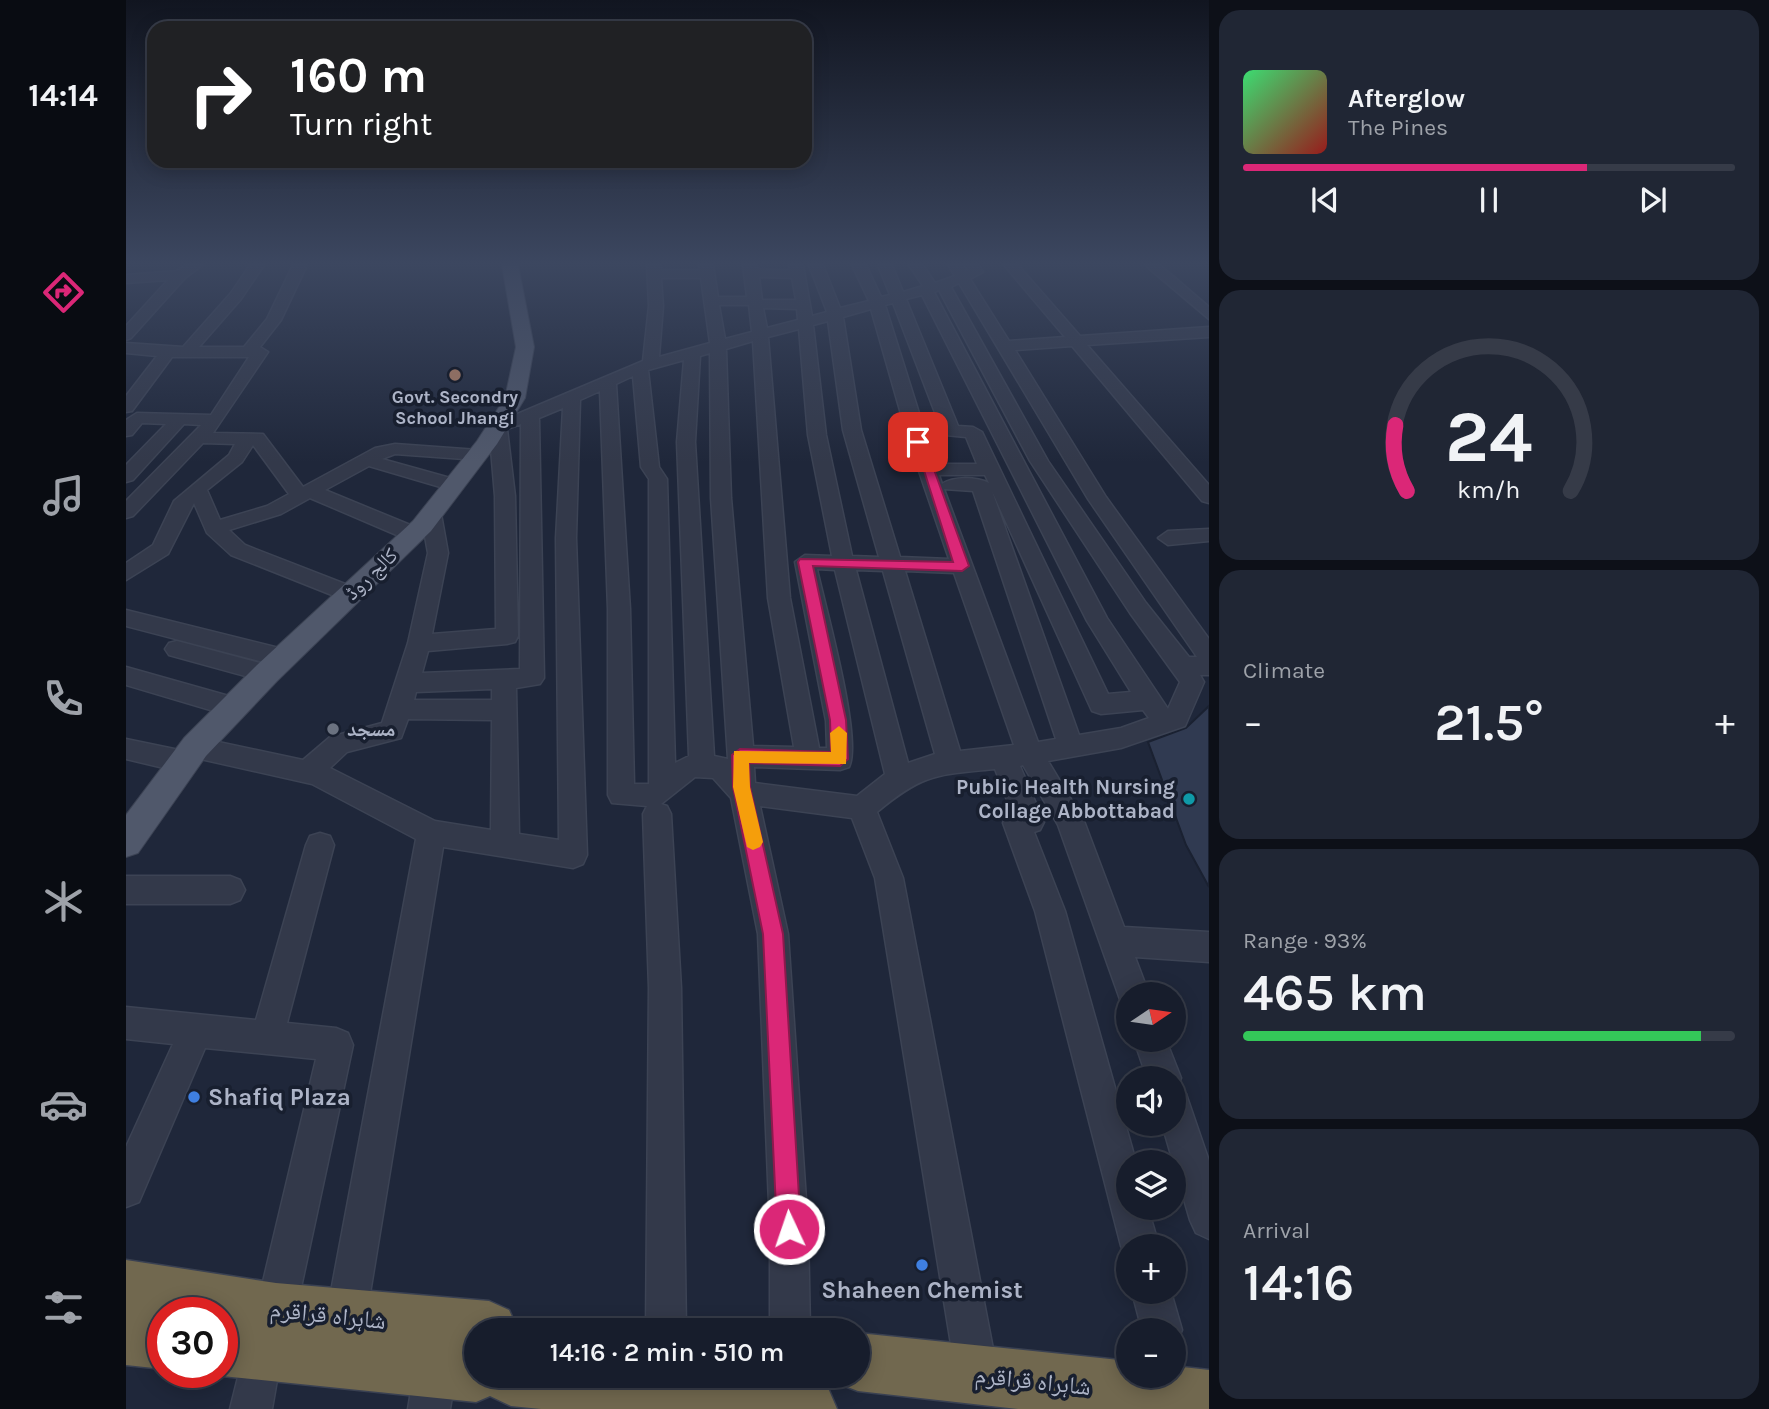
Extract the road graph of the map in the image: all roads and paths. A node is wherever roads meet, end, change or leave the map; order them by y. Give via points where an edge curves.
1 (206, 331) edge
2 (265, 331) edge
3 (522, 331) edge
4 (651, 331) edge
5 (708, 331) edge
6 (760, 331) edge
7 (767, 331) edge
8 (807, 331) edge
9 (837, 331) edge
10 (885, 331) edge
11 (911, 331) edge
12 (970, 331) edge
13 (973, 331) edge
14 (990, 331) edge
15 (1067, 331) edge
16 (1209, 332) edge
17 (760, 334) junction
18 (1077, 342) junction
19 (1003, 346) junction
20 (126, 348) edge
21 (705, 349) junction
22 (249, 351) junction
23 (167, 352) junction
24 (187, 352) junction
25 (645, 365) junction
26 (608, 380) junction
27 (572, 396) junction
28 (126, 407) edge
29 (530, 414) junction
30 (179, 419) junction
31 (216, 420) junction
32 (498, 426) junction
33 (915, 429) junction
34 (126, 431) edge
35 (951, 431) junction
36 (200, 438) junction
37 (257, 438) dead end
38 (478, 455) junction
39 (368, 460) junction
40 (988, 469) junction
41 (126, 476) edge
42 (930, 477) junction
43 (454, 485) junction
44 (197, 489) junction
45 (305, 494) junction
46 (1209, 497) edge
47 (126, 512) edge
48 (422, 524) junction
49 (214, 528) junction
50 (1209, 535) edge
51 (1168, 538) dead end
52 (842, 562) junction
53 (892, 564) junction
54 (962, 566) junction
55 (126, 573) edge
56 (350, 594) junction
57 (126, 618) edge
58 (419, 643) junction
59 (177, 649) dead end
60 (1209, 657) edge
61 (275, 665) junction
62 (1183, 666) junction
63 (1209, 666) edge
64 (126, 676) edge
65 (504, 679) junction
66 (407, 683) junction
67 (1149, 700) junction
68 (234, 707) junction
69 (399, 709) junction
70 (504, 709) junction
71 (1166, 723) junction
72 (1071, 747) junction
73 (126, 749) edge
74 (190, 755) junction
75 (740, 755) junction
76 (1016, 755) junction
77 (808, 756) junction
78 (951, 763) junction
79 (702, 766) junction
80 (307, 772) junction
81 (899, 778) junction
82 (743, 793) junction
83 (659, 801) junction
84 (862, 808) junction
85 (431, 833) junction
86 (126, 842) edge
87 (320, 845) dead end
88 (505, 845) junction
89 (126, 890) edge
90 (230, 890) dead end
91 (1114, 941) junction
92 (1209, 947) edge
93 (1129, 982) edge
94 (126, 1023) edge
95 (196, 1030) junction
96 (267, 1038) junction
97 (1183, 1136) edge
98 (1116, 1154) edge
99 (126, 1189) edge
100 (1209, 1220) edge
101 (346, 1318) junction
102 (666, 1318) edge
103 (790, 1318) edge
104 (464, 1328) edge
105 (134, 1330) edge
106 (253, 1336) edge
107 (870, 1363) edge
108 (977, 1375) junction
109 (447, 1383) edge
110 (542, 1388) edge
111 (1187, 1390) edge
112 (794, 1408) edge
113 (251, 1409) edge

1 - 24 street
2 - 22 street
3 - 32 main road, کالج روڈ via 525,347 515,398
4 - 25 street
5 - 21 street
6 - 17 street
7 - 17 street
8 - 52 street via 814,416
9 - 53 street via 852,430
10 - 33 street
11 - 35 street
12 - 67 street via 1098,621
13 - 62 street via 1039,461
14 - 19 street
15 - 18 street
16 - 18 street
17 - 21 street
17 - 77 street via 779,598
18 - 19 street
18 - 46 street
19 - 60 street via 1098,499
20 - 23 street
21 - 25 street
21 - 75 street
21 - 79 street via 686,442
22 - 24 street
22 - 31 street via 260,352
23 - 24 street
23 - 28 street
25 - 26 street
25 - 83 street via 650,467 658,479 656,602 663,694
26 - 27 street
26 - 83 street via 618,571 621,795 654,795
27 - 29 street
27 - 88 street via 566,538 573,855
29 - 32 street
29 - 65 street via 532,678
30 - 31 street
30 - 34 street via 136,418
30 - 41 street
31 - 36 street
32 - 38 main road, کالج روڈ
32 - 58 street via 505,496 507,636
33 - 35 street
33 - 42 street
35 - 40 street via 972,432
36 - 44 street via 247,439 236,458
36 - 47 street
37 - 45 street
38 - 39 street via 394,449
38 - 43 main road, کالج روڈ
39 - 43 street
39 - 45 street
40 - 42 street
40 - 67 street via 992,469 1101,704
42 - 54 street
42 - 72 street via 981,485
43 - 48 main road, کالج روڈ
44 - 49 street
44 - 55 street via 181,505 161,549
45 - 48 street
45 - 49 street via 274,510
48 - 56 main road, کالج روڈ
48 - 58 street via 438,553
49 - 56 street via 238,550
50 - 51 street
52 - 53 street
52 - 77 street via 805,562 838,720 840,759
52 - 81 street
53 - 54 street
53 - 78 street
54 - 76 street
56 - 61 main road, کالج روڈ
57 - 61 street
58 - 66 street
59 - 61 street
61 - 68 main road, کالج روڈ
62 - 63 street
62 - 71 street via 1192,682 1176,719
64 - 68 street
65 - 66 street
65 - 70 street
66 - 69 street
67 - 71 street
68 - 74 main road, کالج روڈ
69 - 70 street
69 - 80 street via 392,731 339,744
70 - 88 street
71 - 72 street via 1121,738
72 - 76 street
73 - 74 street
74 - 80 street
74 - 86 main road, کالج روڈ
75 - 77 street
75 - 82 street
76 - 78 street
76 - 91 street via 1070,821
76 - 98 street via 1030,822 1017,823 1050,911
78 - 81 street via 931,765
79 - 82 street via 720,767
79 - 83 street via 690,766
80 - 85 street
81 - 84 street
82 - 84 street
82 - 103 street via 773,934
83 - 102 street
84 - 108 street via 889,878
85 - 88 street
85 - 101 street
87 - 96 street
89 - 90 street
91 - 92 street
91 - 93 street
94 - 95 street
95 - 96 street
95 - 99 street
96 - 106 street via 336,1045
97 - 100 street
101 - 104 highway, شاہراہ قراقرم
101 - 106 highway, شاہراہ قراقرم
105 - 106 highway, شاہراہ قراقرم
106 - 109 highway, شاہراہ قراقرم
106 - 113 street
107 - 108 highway, شاہراہ قراقرم
108 - 111 highway, شاہراہ قراقرم
110 - 112 highway

